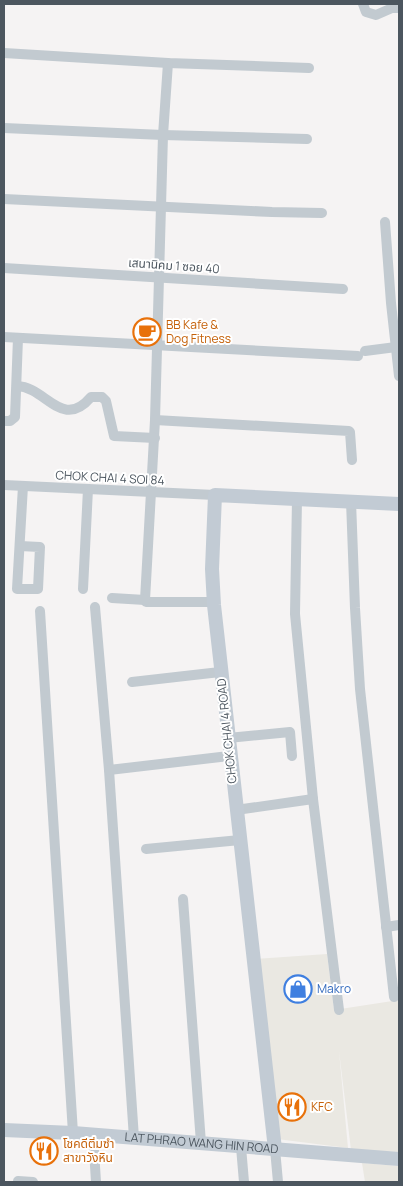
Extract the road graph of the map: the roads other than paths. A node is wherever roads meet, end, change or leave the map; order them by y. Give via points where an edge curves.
1 (363, 4) edge
2 (399, 8) edge
3 (4, 53) edge
4 (168, 63) junction
5 (309, 68) dead end
6 (4, 128) edge
7 (163, 135) junction
8 (307, 139) dead end
9 (4, 199) edge
10 (162, 207) junction
11 (322, 212) dead end
12 (385, 222) dead end
13 (4, 268) edge
14 (160, 277) junction
15 (343, 289) dead end
16 (4, 337) edge
17 (18, 338) junction
18 (157, 346) junction
19 (396, 348) junction
20 (399, 376) edge
21 (16, 386) junction
22 (156, 420) junction
23 (4, 421) edge
24 (154, 438) junction
25 (352, 460) dead end
26 (4, 485) edge
27 (23, 486) junction
28 (88, 489) junction
29 (151, 492) junction
30 (215, 495) junction
31 (297, 499) junction
32 (351, 501) junction
33 (399, 504) edge
34 (20, 546) junction
35 (83, 589) dead end
36 (112, 598) dead end
37 (145, 600) junction
38 (214, 602) junction
39 (95, 607) dead end
40 (40, 611) dead end
41 (220, 672) junction
42 (132, 682) dead end
43 (228, 738) junction
44 (230, 756) junction
45 (292, 756) dead end
46 (109, 770) junction
47 (313, 799) junction
48 (236, 810) junction
49 (240, 840) junction
50 (146, 849) dead end
51 (183, 899) dead end
52 (399, 925) edge
53 (386, 927) junction
54 (394, 997) dead end
55 (339, 1010) dead end
56 (4, 1130) edge
57 (73, 1133) junction
58 (93, 1134) junction
59 (134, 1138) junction
60 (201, 1143) junction
61 (241, 1146) junction
62 (275, 1149) junction
63 (399, 1159) edge
64 (18, 1181) edge
65 (33, 1182) edge
66 (96, 1182) edge
67 (244, 1182) edge
68 (278, 1182) edge

1 - 2 street via 366,12 376,16
3 - 4 street
4 - 5 street
4 - 7 street
6 - 7 street
7 - 8 street
7 - 10 street
9 - 10 street
10 - 11 street
10 - 14 street
12 - 19 street
13 - 14 street, เสนานิคม 1 ซอย 40
14 - 15 street, เสนานิคม 1 ซอย 40
14 - 18 street
16 - 17 street
17 - 18 street
17 - 21 street
18 - 19 street via 361,354
18 - 22 street
19 - 20 street
21 - 23 street via 15,417
21 - 24 street via 25,387 61,410 68,411 86,403 91,397 102,397 106,401 114,436
22 - 24 street
22 - 25 street via 348,431
24 - 29 street
26 - 27 street, CHOK CHAI 4 SOI 84
27 - 28 street, CHOK CHAI 4 SOI 84
27 - 34 street
28 - 29 street, CHOK CHAI 4 SOI 84
28 - 35 street
29 - 30 street, CHOK CHAI 4 SOI 84
29 - 37 street
30 - 31 street
30 - 38 street, CHOK CHAI 4 ROAD
31 - 32 street
31 - 47 street via 295,614
32 - 33 street
32 - 53 street via 360,689
34 - 34 street via 17,590 38,589 40,547
36 - 37 street
37 - 38 street
38 - 41 street, CHOK CHAI 4 ROAD
39 - 46 street
40 - 57 street
41 - 42 street
41 - 43 street, CHOK CHAI 4 ROAD
43 - 44 street, CHOK CHAI 4 ROAD
43 - 45 street via 290,732
44 - 46 street
44 - 48 street, CHOK CHAI 4 ROAD
46 - 59 street
47 - 48 street
47 - 55 street
48 - 49 street, CHOK CHAI 4 ROAD
49 - 50 street
49 - 62 street, CHOK CHAI 4 ROAD
51 - 60 street
52 - 53 street
53 - 54 street
56 - 57 street, LAT PHRAO WANG HIN ROAD
57 - 58 street, LAT PHRAO WANG HIN ROAD
58 - 59 street, LAT PHRAO WANG HIN ROAD
58 - 66 street
59 - 60 street, LAT PHRAO WANG HIN ROAD
60 - 61 street, LAT PHRAO WANG HIN ROAD
61 - 62 street, LAT PHRAO WANG HIN ROAD
61 - 67 street
62 - 63 street, LAT PHRAO WANG HIN ROAD
62 - 68 street
64 - 65 street

